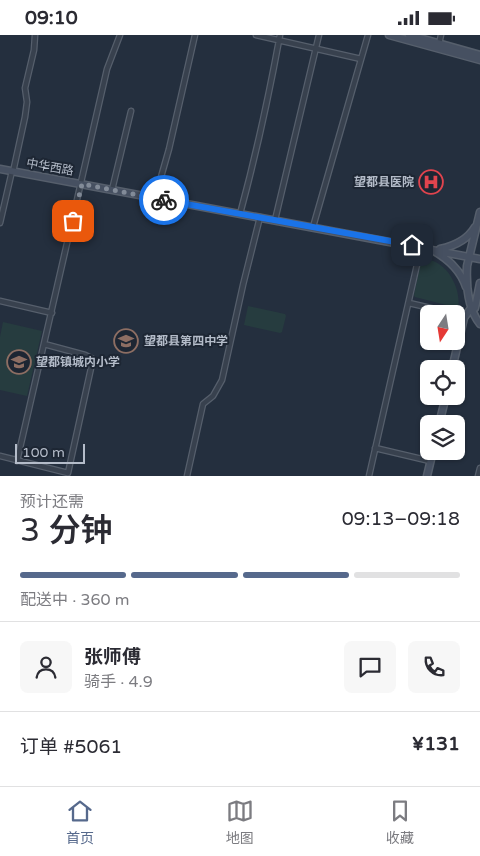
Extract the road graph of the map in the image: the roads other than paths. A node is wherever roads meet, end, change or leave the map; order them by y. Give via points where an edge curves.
1 (35, 35) edge
2 (120, 35) edge
3 (195, 35) edge
4 (256, 35) edge
5 (319, 35) edge
6 (368, 35) edge
7 (390, 35) edge
8 (408, 35) edge
9 (441, 35) edge
10 (280, 38) edge
11 (439, 44) junction
12 (316, 49) junction
13 (480, 55) edge
14 (361, 59) junction
15 (480, 60) edge
16 (131, 111) dead end
17 (0, 169) edge
18 (12, 171) junction
19 (82, 184) junction
20 (112, 190) junction
21 (155, 198) junction
22 (480, 212) edge
23 (240, 214) junction
24 (260, 217) junction
25 (275, 220) junction
26 (0, 223) edge
27 (313, 227) junction
28 (479, 227) edge
29 (421, 247) junction
30 (434, 249) junction
31 (475, 257) edge
32 (480, 283) edge
33 (468, 297) junction
34 (0, 301) edge
35 (409, 303) junction
36 (420, 305) edge
37 (473, 308) junction
38 (52, 313) junction
39 (465, 315) edge
40 (480, 317) edge
41 (480, 325) edge
42 (44, 344) junction
43 (375, 448) junction
44 (0, 456) edge
45 (17, 461) junction
46 (430, 461) joint
47 (480, 468) edge
48 (188, 476) edge
49 (369, 476) edge
50 (427, 476) edge
51 (478, 476) edge

1 - 18 street via 25,88 25,117
2 - 19 street via 107,69
3 - 21 street
4 - 10 street
5 - 12 street
6 - 14 street
7 - 15 street
8 - 11 street
9 - 11 street
10 - 12 street
10 - 23 street via 255,160
11 - 13 street
12 - 14 street
12 - 25 street
14 - 27 street
16 - 20 street
17 - 18 street, 中华西路
18 - 19 street, 中华西路
18 - 26 street
19 - 20 street, 中华西路
19 - 38 street
20 - 21 street, 中华西路
21 - 23 street, 中华西路
22 - 28 street
23 - 24 street, 中华西路
24 - 25 street, 中华西路
24 - 48 street via 222,380 203,404
25 - 27 street, 中华西路
27 - 29 street, 中华西路
28 - 30 street via 462,240
28 - 31 street
29 - 30 street, 中华西路
29 - 35 street
30 - 31 street, 中华西路
30 - 33 street via 461,275
31 - 33 street via 467,270
31 - 37 street via 471,275
32 - 37 street
33 - 37 street
34 - 38 street
35 - 36 street
35 - 43 street
37 - 39 street
37 - 40 street
37 - 41 street
38 - 42 street
42 - 45 street
42 - 45 street via 93,359 68,473
43 - 46 street
43 - 49 street
44 - 45 street
46 - 50 street
47 - 51 street

